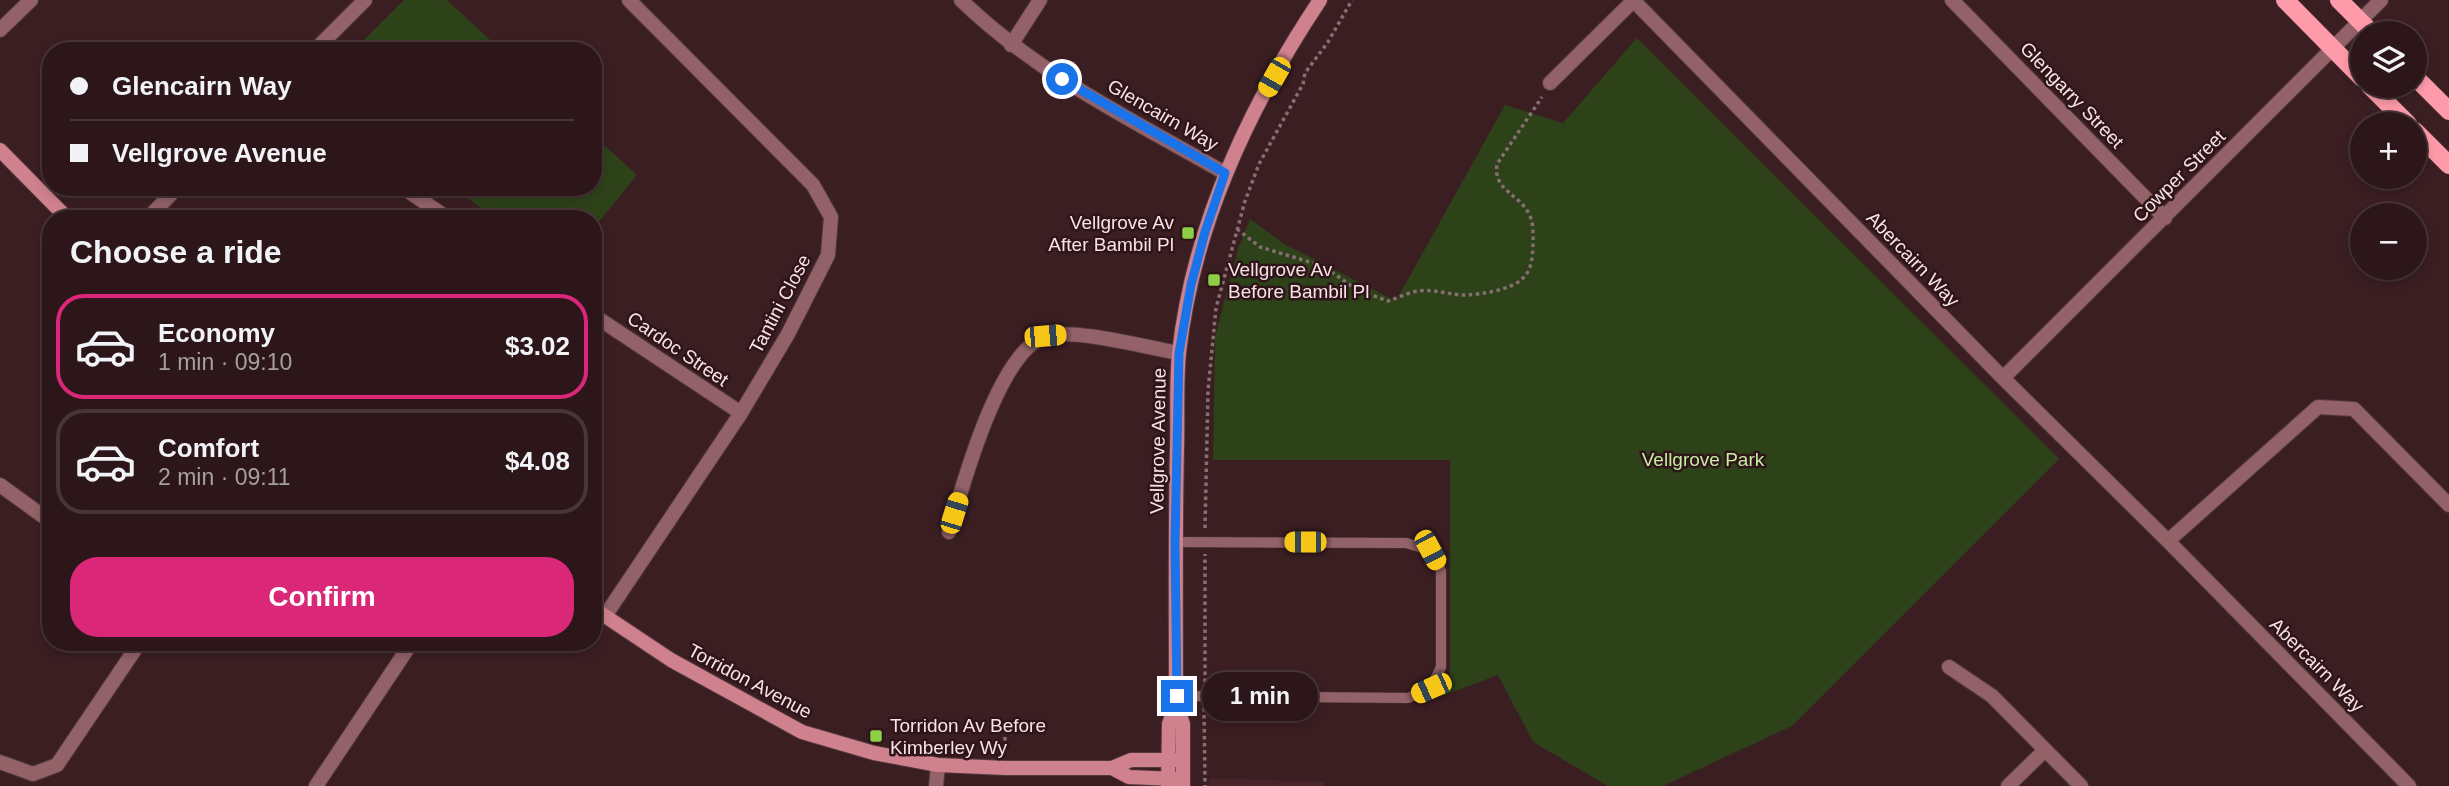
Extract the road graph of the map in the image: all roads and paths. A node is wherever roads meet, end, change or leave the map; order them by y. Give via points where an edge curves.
1 (30, 0) edge
2 (365, 0) edge
3 (629, 0) edge
4 (961, 0) edge
5 (1040, 0) edge
6 (1320, 0) edge
7 (1352, 0) edge
8 (1634, 0) edge
9 (1952, 0) edge
10 (2285, 0) edge
11 (2339, 0) edge
12 (2381, 0) edge
13 (2360, 21) edge
14 (2369, 21) edge
15 (0, 30) edge
16 (2350, 37) edge
17 (323, 42) edge
18 (1011, 45) junction
19 (2333, 48) junction
20 (2350, 66) edge
21 (1550, 83) joint
22 (2427, 89) edge
23 (2382, 98) edge
24 (2449, 111) edge
25 (2396, 112) edge
26 (2427, 143) edge
27 (0, 150) edge
28 (2449, 165) edge
29 (1225, 173) junction
30 (42, 193) edge
31 (45, 196) edge
32 (169, 196) edge
33 (415, 196) edge
34 (59, 210) edge
35 (156, 210) edge
36 (436, 210) edge
37 (2165, 218) junction
38 (1237, 229) junction
39 (602, 321) edge
40 (1179, 353) junction
41 (2003, 378) junction
42 (741, 413) junction
43 (0, 485) edge
44 (2449, 505) edge
45 (42, 515) edge
46 (949, 532) dead end
47 (2168, 541) junction
48 (1175, 542) junction
49 (1205, 542) junction
50 (602, 608) edge
51 (602, 614) edge
52 (134, 651) edge
53 (406, 651) edge
54 (1949, 667) dead end
55 (1205, 696) junction
56 (1177, 700) junction
57 (2045, 750) junction
58 (1175, 760) junction
59 (0, 762) edge
60 (938, 765) junction
61 (1112, 768) junction
62 (1175, 782) edge
63 (316, 786) edge
64 (936, 786) edge
65 (1205, 786) edge
66 (2008, 786) edge
67 (2081, 786) edge
68 (2409, 786) edge

1 - 15 street
2 - 17 street
3 - 42 street, Tantini Close via 813,185 831,218 828,255
4 - 18 street, Glencairn Way
5 - 18 street
6 - 29 street, Vellgrove Avenue via 1263,96
7 - 38 path via 1305,73 1259,164
8 - 21 street
8 - 41 street, Abercairn Way
9 - 37 street, Glengarry Street
10 - 19 main road
11 - 13 main road
12 - 14 street, Cowper Street
16 - 19 street, Cowper Street
18 - 29 street, Glencairn Way
19 - 20 main road
19 - 37 street, Cowper Street
21 - 38 path via 1497,164 1498,181 1522,204 1533,229 1529,272 1519,283 1462,295 1416,291 1388,301 1357,290 1313,263 1260,247
22 - 24 main road
23 - 25 main road
26 - 28 main road
27 - 30 street
29 - 40 street, Vellgrove Avenue via 1191,285
31 - 34 street
32 - 35 street
33 - 36 street
37 - 41 street, Cowper Street
38 - 49 path via 1216,308 1208,391
39 - 42 street, Cardoc Street
40 - 46 street via 1070,334 1045,336 1024,349 981,429
40 - 48 street, Vellgrove Avenue
41 - 47 street, Abercairn Way
42 - 50 street, Tantini Close
43 - 45 street
44 - 47 street via 2354,409 2318,407
47 - 68 street, Abercairn Way
48 - 49 lane
48 - 56 street, Vellgrove Avenue
49 - 55 path
49 - 55 lane via 1406,542 1430,550 1441,571 1441,667 1431,688 1408,698
51 - 60 street, Torridon Avenue via 671,660 802,732
52 - 59 street via 57,765 33,775
53 - 63 street
54 - 57 street via 1992,696
55 - 56 lane
55 - 65 path
56 - 58 street, Vellgrove Avenue via 1183,724
57 - 66 street
57 - 67 street
58 - 61 street, Torridon Avenue via 1131,760
58 - 62 street, Vellgrove Avenue
60 - 61 street, Torridon Avenue
60 - 64 street
61 - 62 street, Torridon Avenue via 1129,777

